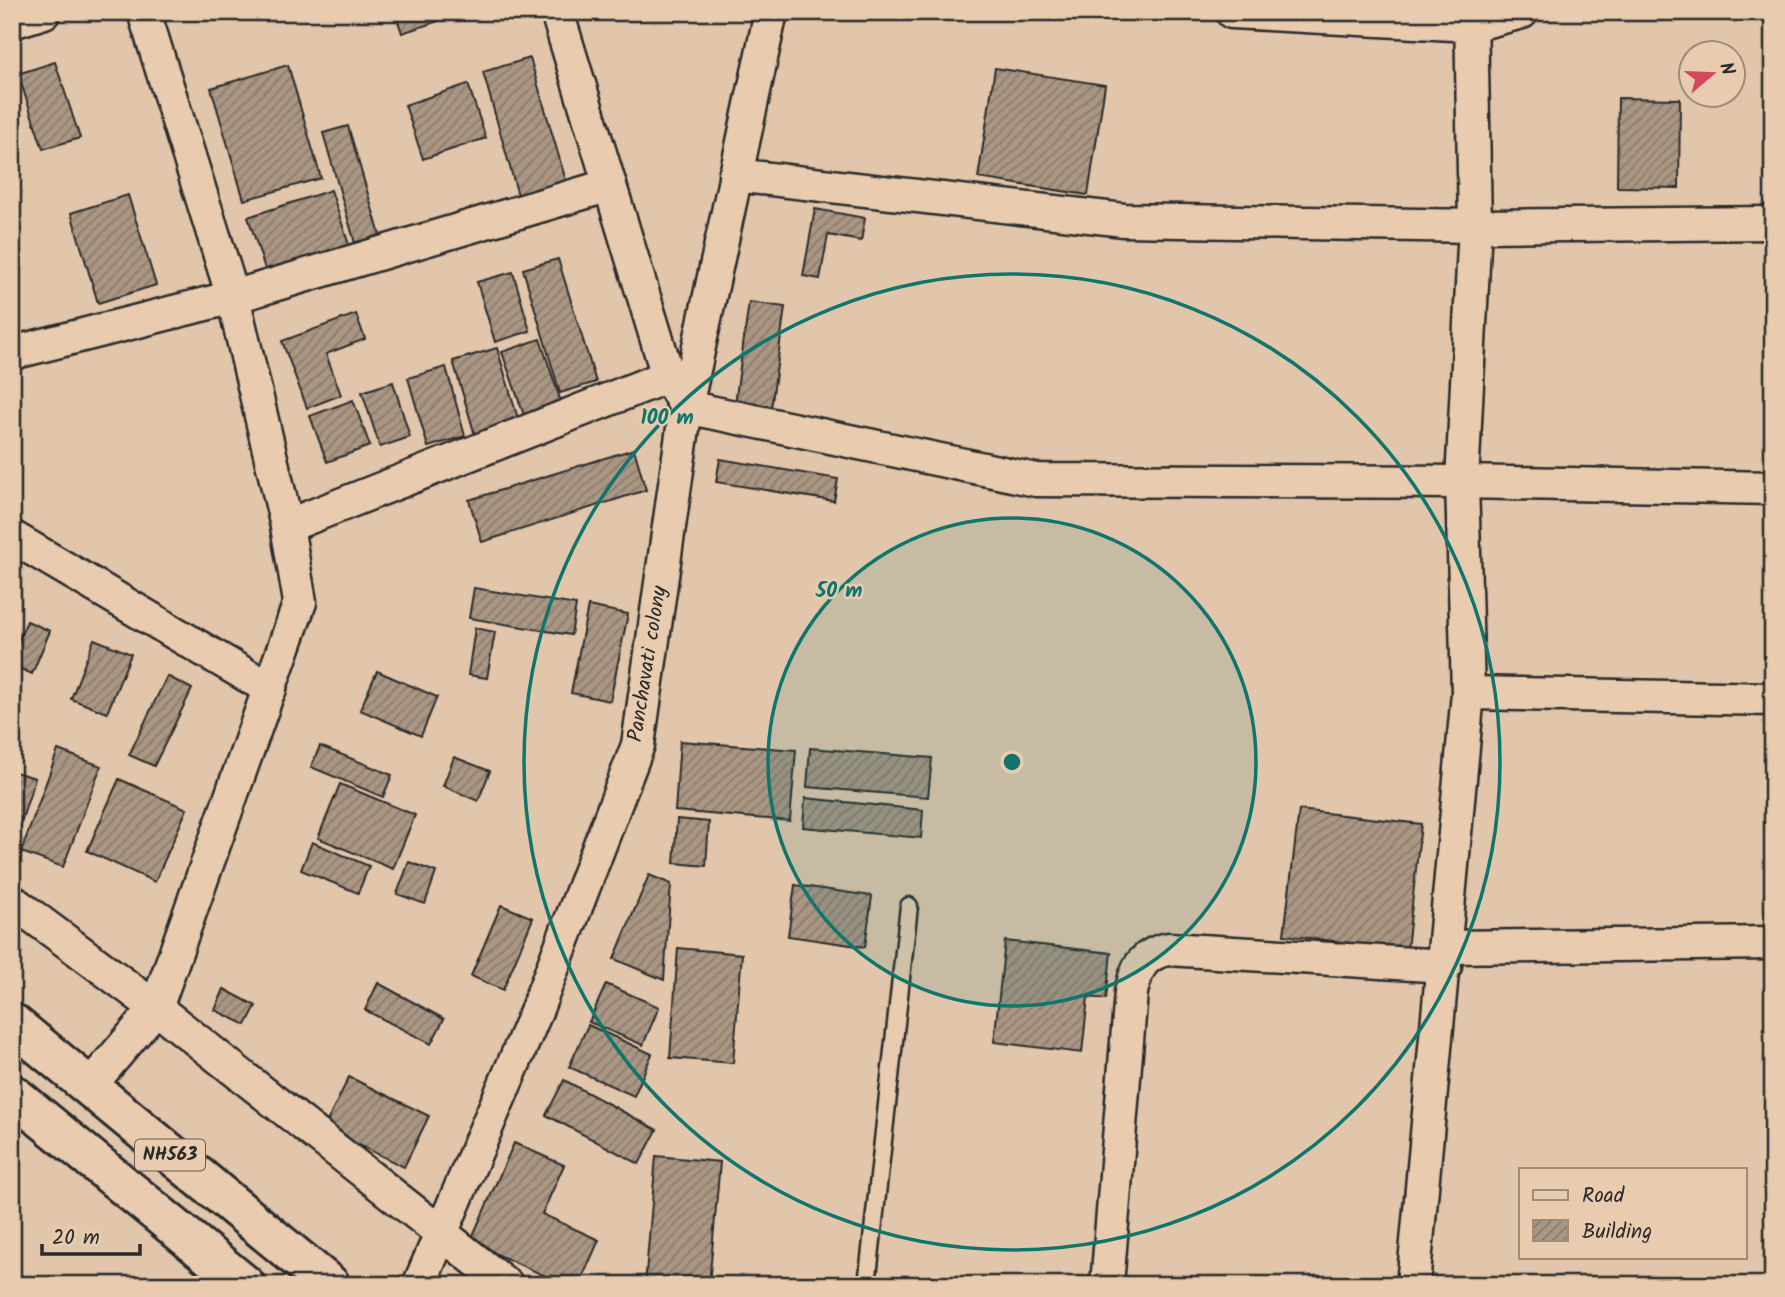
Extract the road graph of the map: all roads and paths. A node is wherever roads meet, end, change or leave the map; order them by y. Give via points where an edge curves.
1 (44, 12) edge
2 (144, 12) edge
3 (557, 12) edge
4 (771, 12) edge
5 (1232, 12) edge
6 (1522, 12) edge
7 (1471, 19) edge
8 (12, 22) edge
9 (735, 174) junction
10 (610, 185) junction
11 (1773, 223) edge
12 (1475, 226) junction
13 (233, 297) junction
14 (12, 353) edge
15 (668, 376) junction
16 (686, 407) junction
17 (1462, 482) junction
18 (1773, 488) edge
19 (287, 526) junction
20 (12, 537) edge
21 (270, 688) junction
22 (1468, 693) junction
23 (1773, 699) edge
24 (12, 901) edge
25 (909, 906) dead end
26 (1773, 943) edge
27 (1446, 957) junction
28 (156, 1008) junction
29 (12, 1023) edge
30 (89, 1088) junction
31 (12, 1094) edge
32 (442, 1231) junction
33 (238, 1283) edge
34 (330, 1285) edge
35 (419, 1285) edge
36 (507, 1285) edge
37 (867, 1285) edge
38 (1107, 1285) edge
39 (1413, 1285) edge

1 - 8 street
2 - 13 street
3 - 10 street
4 - 9 street, Panchavati colony
5 - 7 street
6 - 7 street
7 - 12 street
9 - 12 street via 1124,220
9 - 16 street, Panchavati colony
10 - 13 street
10 - 15 street
11 - 12 street
12 - 17 street
13 - 14 street
13 - 19 street
15 - 16 street
15 - 19 street
16 - 17 street via 1036,480
16 - 32 street, Panchavati colony via 638,745 535,1014
17 - 18 street
17 - 22 street
19 - 21 street via 300,602
20 - 21 street
21 - 28 street
22 - 23 street
22 - 27 street
24 - 28 street
25 - 37 lane
26 - 27 street
27 - 38 street via 1168,949 1144,958 1131,992
27 - 39 street
28 - 30 street
28 - 32 street
29 - 30 highway, NH563
30 - 34 highway, NH563
31 - 33 highway, NH563
32 - 35 street, Panchavati colony
32 - 36 street

